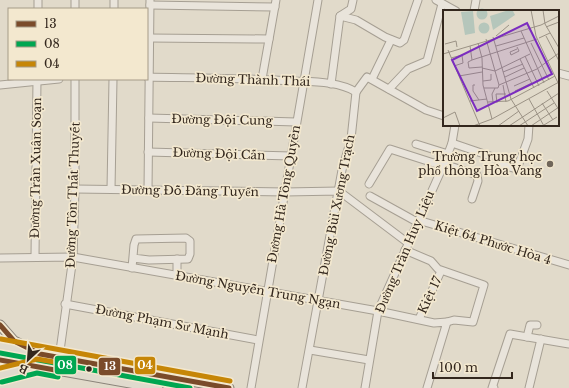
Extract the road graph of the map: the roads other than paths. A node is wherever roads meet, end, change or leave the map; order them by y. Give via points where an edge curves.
1 (318, 0) edge
2 (353, 0) edge
3 (418, 0) edge
4 (476, 0) edge
5 (439, 2) edge
6 (150, 3) edge
7 (275, 3) edge
8 (454, 10) edge
9 (474, 10) edge
10 (340, 16) junction
11 (149, 38) junction
12 (269, 39) junction
13 (391, 40) junction
14 (559, 74) edge
15 (569, 76) edge
16 (148, 77) edge
17 (262, 79) junction
18 (372, 79) junction
19 (37, 80) edge
20 (75, 80) edge
21 (113, 80) edge
22 (304, 81) junction
23 (331, 84) junction
24 (0, 85) edge
25 (389, 89) junction
26 (356, 92) junction
27 (443, 116) edge
28 (149, 118) junction
29 (296, 122) junction
30 (454, 126) edge
31 (529, 126) edge
32 (452, 143) junction
33 (416, 144) dead end
34 (148, 152) junction
35 (448, 154) junction
36 (291, 156) junction
37 (490, 156) dead end
38 (499, 164) dead end
39 (443, 165) junction
40 (369, 184) dead end
41 (75, 189) junction
42 (111, 189) junction
43 (148, 190) junction
44 (339, 191) junction
45 (285, 192) junction
46 (370, 196) dead end
47 (472, 199) dead end
48 (417, 221) junction
49 (408, 243) junction
50 (405, 250) junction
51 (35, 256) junction
52 (73, 257) junction
53 (0, 258) edge
54 (133, 258) junction
55 (176, 259) junction
56 (569, 265) edge
57 (132, 268) junction
58 (441, 271) junction
59 (177, 276) junction
60 (266, 292) junction
61 (319, 301) junction
62 (66, 304) junction
63 (378, 310) junction
64 (419, 319) junction
65 (447, 322) junction
66 (0, 325) edge
67 (537, 325) dead end
68 (527, 337) junction
69 (541, 339) junction
70 (258, 340) junction
71 (569, 344) edge
72 (0, 346) edge
73 (310, 350) junction
74 (40, 354) junction
75 (59, 358) junction
76 (0, 360) edge
77 (369, 360) junction
78 (38, 366) junction
79 (0, 375) edge
80 (158, 388) edge
81 (229, 388) edge
82 (250, 388) edge
83 (302, 388) edge
84 (365, 388) edge
85 (427, 388) edge
86 (494, 388) edge
87 (529, 388) edge

1 - 22 street, Đường Hà Tông Quyền
2 - 10 street via 351,9
3 - 13 street via 404,40 400,43
4 - 9 street
5 - 8 street
5 - 25 street via 427,61 408,69
6 - 7 street
6 - 11 street
7 - 12 street
10 - 13 street via 366,25
10 - 23 street
11 - 12 street
11 - 16 street
12 - 17 street
13 - 18 street
14 - 15 street
16 - 17 street, Đường Thành Thái
16 - 28 street
17 - 22 street, Đường Thành Thái
18 - 25 street
18 - 26 street via 367,77
19 - 24 street
19 - 51 street, Đường Trần Xuân Soạn
20 - 41 street, Đường Tôn Thất Thuyết
21 - 42 street
22 - 23 street, Đường Thành Thái
22 - 29 street, Đường Hà Tông Quyền
23 - 26 street, Đường Thành Thái
25 - 27 street via 426,110
26 - 44 street, Đường Bùi Xương Trạch via 350,139
28 - 29 street, Đường Đội Cung
28 - 34 street
29 - 36 street, Đường Hà Tông Quyền
30 - 32 street, Đường Trần Huy Liệu
31 - 38 street via 528,139 517,169
32 - 35 street, Đường Trần Huy Liệu
32 - 37 street
33 - 35 street
34 - 36 street, Đường Đội Cấn
34 - 43 street
35 - 39 street, Đường Trần Huy Liệu
36 - 45 street, Đường Hà Tông Quyền
39 - 40 street via 390,149
39 - 47 street via 473,173 478,178
39 - 48 street, Đường Trần Huy Liệu
41 - 42 street, Đường Đỗ Đăng Tuyển
41 - 52 street, Đường Tôn Thất Thuyết
42 - 43 street, Đường Đỗ Đăng Tuyển
43 - 45 street, Đường Đỗ Đăng Tuyển
44 - 45 street, Đường Đỗ Đăng Tuyển
44 - 49 street
44 - 61 street, Đường Bùi Xương Trạch
45 - 60 street, Đường Hà Tông Quyền
46 - 48 street, Kiệt 64 Phước Hòa 4
48 - 49 street, Đường Trần Huy Liệu
48 - 56 street, Kiệt 64 Phước Hòa 4
49 - 50 street, Đường Trần Huy Liệu
50 - 58 street via 431,261
50 - 63 street, Đường Trần Huy Liệu
51 - 52 street, Đường Nguyễn Trung Ngạn
51 - 53 street, Đường Nguyễn Trung Ngạn
52 - 57 street, Đường Nguyễn Trung Ngạn
52 - 62 street, Đường Tôn Thất Thuyết
54 - 55 street
54 - 55 street via 134,242 138,238 189,239 190,257
54 - 57 street
55 - 59 street
57 - 59 street, Đường Nguyễn Trung Ngạn
58 - 64 street, Kiệt 17
58 - 65 street, Đường Nguyễn Trung Ngạn via 484,285 473,322
59 - 60 street, Đường Nguyễn Trung Ngạn
60 - 61 street, Đường Nguyễn Trung Ngạn
60 - 70 street, Đường Hà Tông Quyền
61 - 63 street, Đường Nguyễn Trung Ngạn
61 - 73 street, Đường Bùi Xương Trạch
62 - 70 street, Đường Phạm Sư Mạnh
62 - 75 street, Đường Tôn Thất Thuyết
63 - 64 street, Đường Nguyễn Trung Ngạn
63 - 77 street, Đường Trần Huy Liệu
64 - 65 street, Đường Nguyễn Trung Ngạn via 434,323
65 - 85 street
66 - 74 main road via 14,340
67 - 68 street via 530,325
68 - 69 street
68 - 86 street via 510,334
69 - 71 street
69 - 87 street
70 - 82 street, Đường Hà Tông Quyền
72 - 74 main road
73 - 77 street
73 - 83 street, Đường Bùi Xương Trạch
74 - 75 main road
75 - 81 main road
76 - 78 main road
77 - 84 street, Đường Trần Huy Liệu
78 - 79 main road
78 - 80 main road

